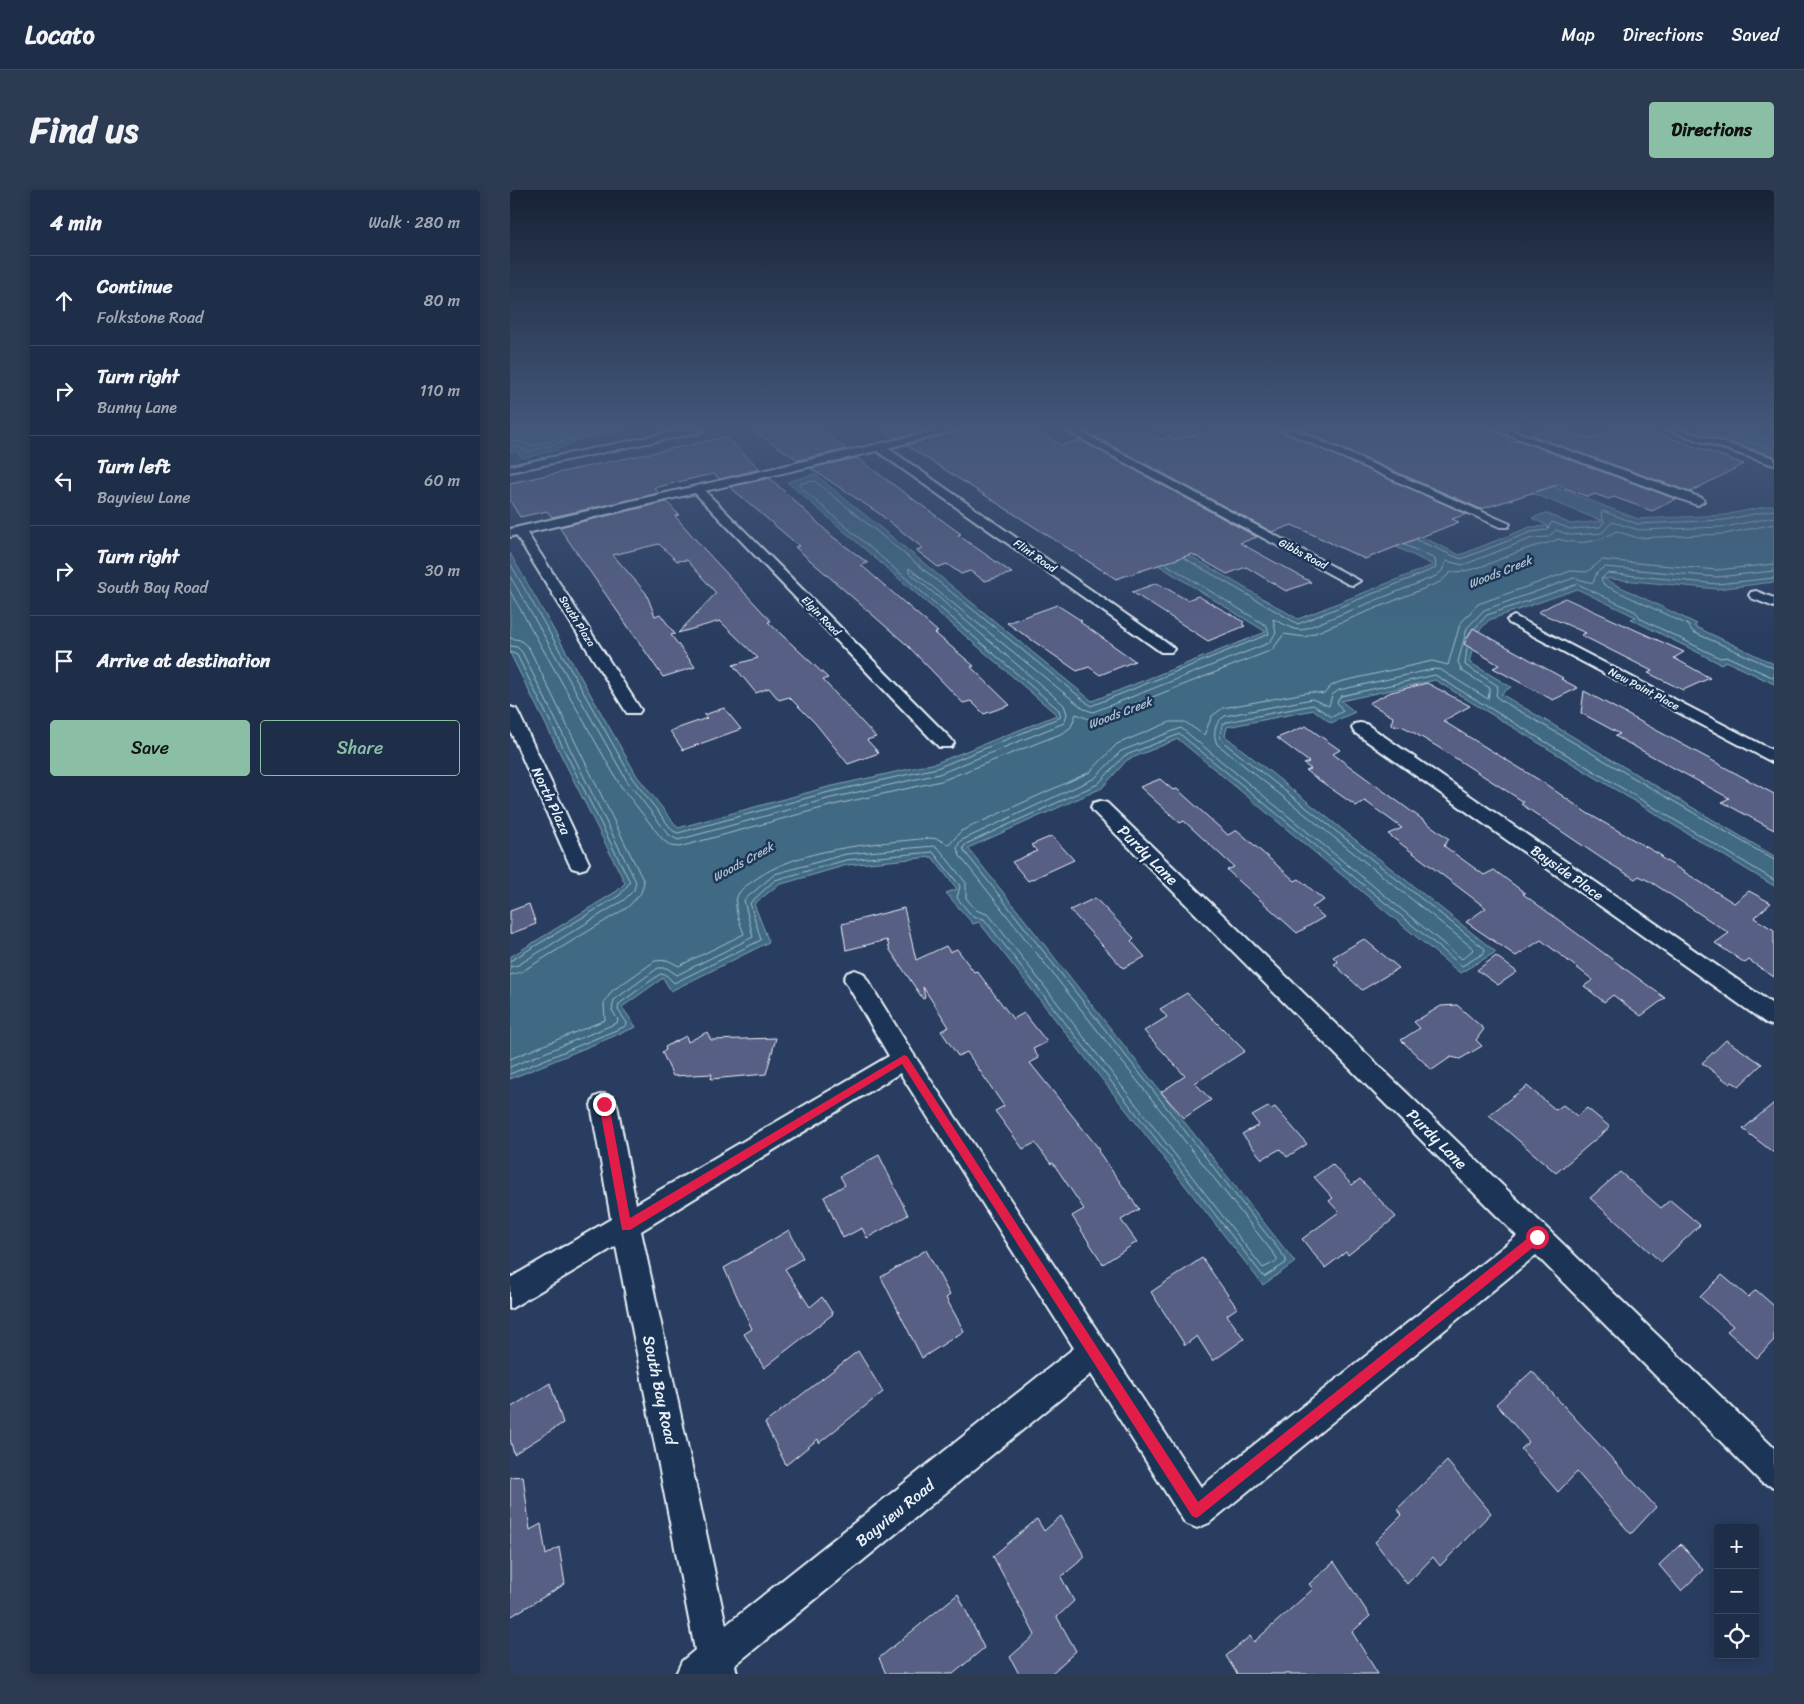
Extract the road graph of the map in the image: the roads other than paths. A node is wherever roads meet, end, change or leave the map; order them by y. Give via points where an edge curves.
1 (658, 498) edge
2 (706, 498) edge
3 (952, 498) edge
4 (1198, 498) edge
5 (1444, 498) edge
6 (1690, 498) edge
7 (1698, 501) dead end
8 (1504, 524) dead end
9 (515, 532) edge
10 (1353, 581) dead end
11 (1756, 595) dead end
12 (1774, 603) edge
13 (1514, 620) dead end
14 (1166, 649) dead end
15 (633, 710) dead end
16 (510, 712) edge
17 (1360, 728) dead end
18 (945, 743) dead end
19 (1774, 758) edge
20 (1100, 807) dead end
21 (579, 863) dead end
22 (855, 979) dead end
23 (1774, 1017) edge
24 (904, 1059) junction
25 (604, 1104) dead end
26 (626, 1226) junction
27 (1537, 1237) junction
28 (510, 1294) edge
29 (1094, 1352) junction
30 (1774, 1471) edge
31 (709, 1669) edge

1 - 9 street
2 - 18 street, Elgin Road
3 - 14 street, Flint Road
4 - 10 street, Gibbs Road
5 - 8 street
6 - 7 street
9 - 15 street, South Plaza
11 - 12 street
13 - 19 street, New Point Place
16 - 21 street, North Plaza
17 - 23 street, Bayside Place
20 - 27 street, Purdy Lane
22 - 24 street
24 - 26 street
24 - 29 street
25 - 26 street, South Bay Road
26 - 28 street
26 - 31 street, South Bay Road
27 - 29 street via 1197,1511
27 - 30 street, Purdy Lane
29 - 31 street, Bayview Road

